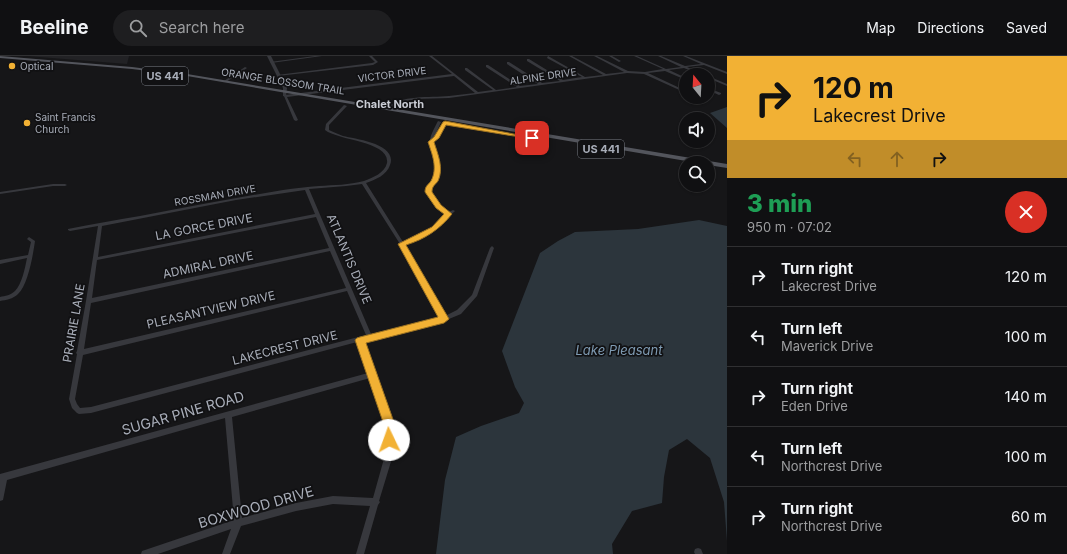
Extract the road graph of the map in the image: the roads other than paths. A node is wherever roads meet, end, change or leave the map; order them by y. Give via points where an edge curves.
1 (268, 56) edge
2 (321, 56) edge
3 (370, 56) edge
4 (430, 56) edge
5 (570, 56) edge
6 (595, 56) edge
7 (610, 56) edge
8 (635, 56) edge
9 (659, 56) edge
10 (684, 56) edge
11 (548, 57) dead end
12 (0, 58) edge
13 (528, 60) dead end
14 (620, 61) dead end
15 (58, 62) junction
16 (271, 62) junction
17 (508, 63) dead end
18 (704, 64) junction
19 (54, 65) junction
20 (100, 65) junction
21 (487, 66) dead end
22 (684, 67) junction
23 (95, 68) junction
24 (246, 68) dead end
25 (466, 69) dead end
26 (665, 69) junction
27 (627, 72) junction
28 (160, 73) junction
29 (645, 73) junction
30 (727, 73) edge
31 (454, 75) junction
32 (607, 75) junction
33 (278, 76) junction
34 (679, 76) edge
35 (585, 78) junction
36 (715, 80) edge
37 (563, 81) junction
38 (223, 83) junction
39 (541, 84) junction
40 (727, 85) edge
41 (519, 87) junction
42 (679, 89) edge
43 (495, 90) junction
44 (715, 92) edge
45 (477, 93) junction
46 (285, 94) junction
47 (300, 94) junction
48 (720, 94) dead end
49 (362, 104) junction
50 (345, 106) junction
51 (387, 108) junction
52 (296, 120) dead end
53 (442, 122) junction
54 (532, 135) junction
55 (679, 163) edge
56 (727, 166) edge
57 (715, 169) edge
58 (727, 171) edge
59 (363, 182) junction
60 (65, 185) dead end
61 (306, 188) junction
62 (0, 193) edge
63 (453, 211) dead end
64 (448, 214) junction
65 (317, 215) junction
66 (100, 225) junction
67 (70, 230) dead end
68 (29, 239) dead end
69 (402, 244) junction
70 (492, 248) dead end
71 (331, 249) junction
72 (30, 256) junction
73 (95, 259) junction
74 (0, 262) edge
75 (348, 289) junction
76 (0, 299) edge
77 (89, 301) junction
78 (444, 319) junction
79 (370, 338) junction
80 (360, 340) junction
81 (79, 353) junction
82 (373, 374) junction
83 (91, 410) joint
84 (228, 414) junction
85 (2, 478) edge
86 (0, 497) edge
87 (376, 502) junction
88 (238, 523) junction
89 (145, 554) edge
90 (226, 554) edge
91 (360, 554) edge

1 - 16 street
2 - 16 street
3 - 33 street via 376,62 373,64
4 - 31 street
5 - 32 street
6 - 27 street
7 - 14 street
8 - 26 street
9 - 22 street
10 - 18 street
11 - 35 street
12 - 15 main road, ORANGE BLOSSOM TRAIL / US 441
12 - 19 main road, ORANGE BLOSSOM TRAIL / US 441
13 - 37 street
15 - 19 main road
15 - 20 main road, ORANGE BLOSSOM TRAIL / US 441
16 - 33 street
17 - 39 street
18 - 22 street, ALPINE DRIVE
18 - 30 street
19 - 23 main road, ORANGE BLOSSOM TRAIL / US 441
20 - 23 main road
20 - 28 main road, ORANGE BLOSSOM TRAIL / US 441
21 - 41 street
22 - 26 street, ALPINE DRIVE
23 - 28 main road, ORANGE BLOSSOM TRAIL / US 441
24 - 38 street
25 - 43 street
26 - 29 street, ALPINE DRIVE
26 - 34 street
27 - 29 street, ALPINE DRIVE
27 - 32 street, ALPINE DRIVE
28 - 38 main road, ORANGE BLOSSOM TRAIL / US 441
29 - 42 street
31 - 45 street
31 - 47 street, VICTOR DRIVE
32 - 35 street, ALPINE DRIVE
33 - 46 street
35 - 37 street, ALPINE DRIVE
36 - 40 street
37 - 39 street, ALPINE DRIVE
38 - 46 main road, ORANGE BLOSSOM TRAIL / US 441
39 - 41 street, ALPINE DRIVE
41 - 43 street, ALPINE DRIVE
43 - 45 street, ALPINE DRIVE
44 - 48 street
45 - 51 street, ALPINE DRIVE via 398,102
46 - 47 main road, ORANGE BLOSSOM TRAIL / US 441
46 - 50 main road, ORANGE BLOSSOM TRAIL / US 441
46 - 52 street
47 - 49 main road, ORANGE BLOSSOM TRAIL / US 441
49 - 50 main road
49 - 51 main road, ORANGE BLOSSOM TRAIL / US 441
50 - 53 main road, ORANGE BLOSSOM TRAIL / US 441
50 - 59 street, ROSSMAN DRIVE via 327,125 328,131 382,148 390,162 375,178
51 - 54 main road, ORANGE BLOSSOM TRAIL / US 441
53 - 54 main road, ORANGE BLOSSOM TRAIL / US 441
53 - 64 street via 436,138 431,142 438,165 435,180 428,192
54 - 55 main road, ORANGE BLOSSOM TRAIL / US 441
54 - 56 main road, ORANGE BLOSSOM TRAIL / US 441
57 - 58 main road
59 - 61 street, ROSSMAN DRIVE via 336,187
59 - 69 street
60 - 62 street
61 - 65 street, ATLANTIS DRIVE
61 - 66 street, ROSSMAN DRIVE
63 - 64 street
64 - 69 street via 435,229
65 - 71 street, ATLANTIS DRIVE
65 - 73 street, LA GORCE DRIVE
66 - 67 street, ROSSMAN DRIVE
66 - 73 street, PRAIRIE LANE
68 - 72 street via 33,241
69 - 78 street
70 - 78 street, LAKECREST DRIVE via 474,296 459,312
71 - 75 street, ATLANTIS DRIVE
71 - 77 street, ADMIRAL DRIVE
72 - 74 street
72 - 76 street via 17,292
73 - 77 street, PRAIRIE LANE
75 - 79 street, ATLANTIS DRIVE
75 - 81 street, PLEASANTVIEW DRIVE
77 - 81 street, PRAIRIE LANE
78 - 79 street, LAKECREST DRIVE
79 - 80 street, LAKECREST DRIVE
80 - 82 street
80 - 83 street, LAKECREST DRIVE
81 - 83 street, PRAIRIE LANE via 72,399 74,406 80,411
82 - 84 street, SUGAR PINE ROAD
82 - 87 street via 390,425 389,455
84 - 85 street, SUGAR PINE ROAD
84 - 88 street
85 - 86 street
87 - 88 street, BOXWOOD DRIVE via 334,500 296,507
87 - 91 street
88 - 89 street, BOXWOOD DRIVE
88 - 90 street

